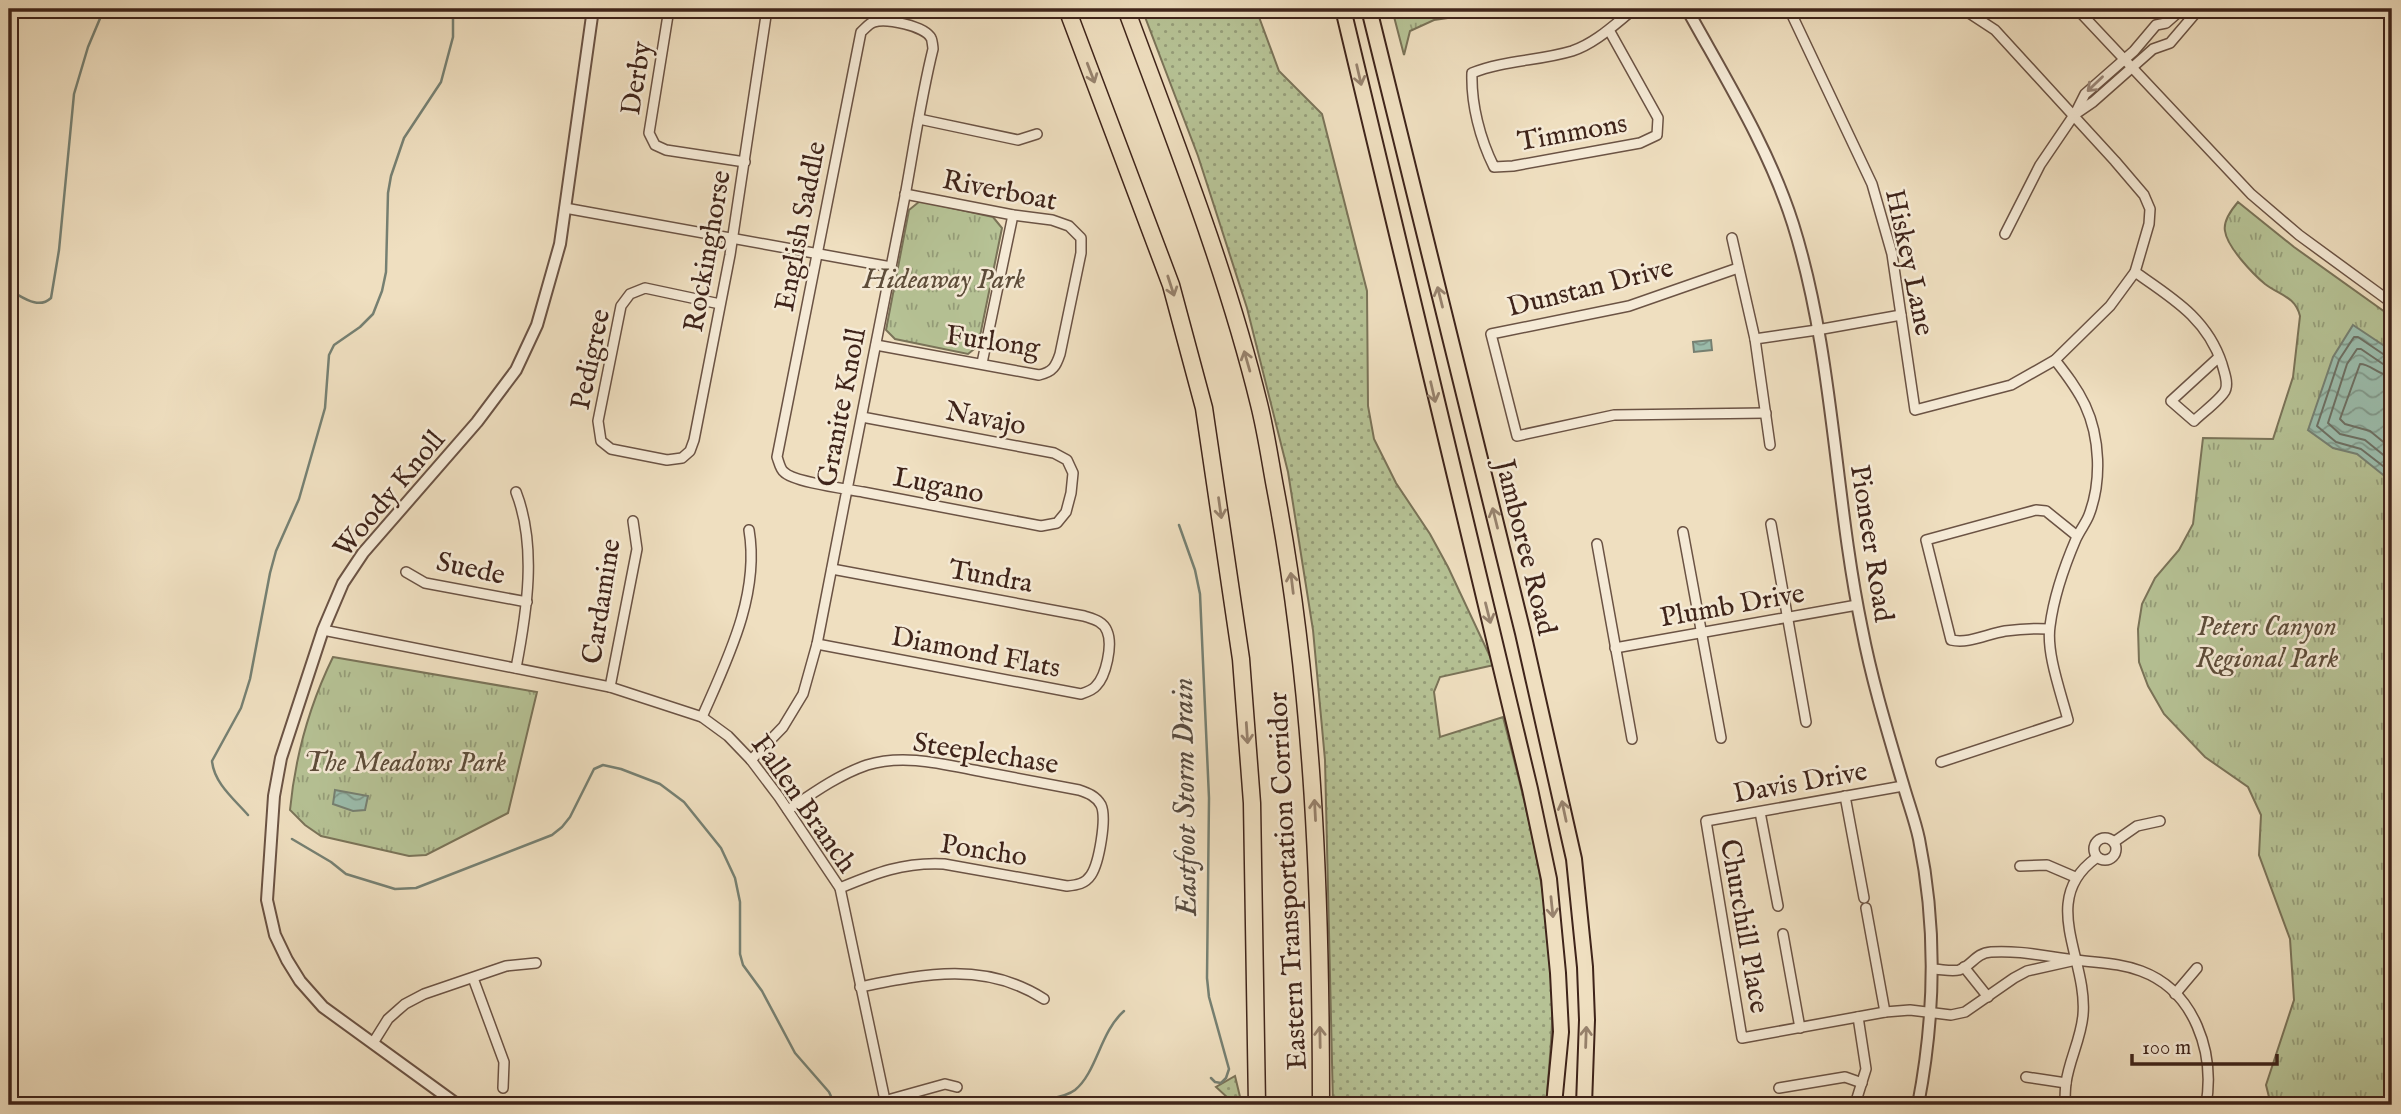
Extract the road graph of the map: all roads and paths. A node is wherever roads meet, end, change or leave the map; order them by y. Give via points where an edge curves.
1 (593, 9) edge
2 (669, 9) edge
3 (767, 9) edge
4 (1067, 9) edge
5 (1126, 9) edge
6 (1343, 9) edge
7 (1369, 9) edge
8 (1634, 9) edge
9 (1687, 9) edge
10 (1806, 9) edge
11 (1963, 9) edge
12 (2077, 9) edge
13 (2182, 9) edge
14 (2199, 9) edge
15 (901, 24) joint
16 (1609, 30) junction
17 (2123, 59) junction
18 (2132, 68) junction
19 (2074, 116) junction
20 (919, 120) junction
21 (1037, 134) dead end
22 (745, 162) junction
23 (905, 194) junction
24 (565, 208) junction
25 (1013, 215) junction
26 (2005, 234) dead end
27 (733, 238) junction
28 (1081, 238) joint
29 (1732, 238) dead end
30 (817, 253) junction
31 (891, 267) junction
32 (1738, 268) junction
33 (2135, 272) junction
34 (2392, 303) edge
35 (720, 304) junction
36 (1901, 314) junction
37 (1817, 330) junction
38 (1755, 339) junction
39 (876, 345) junction
40 (2219, 357) junction
41 (2055, 360) junction
42 (982, 363) junction
43 (1766, 413) junction
44 (862, 417) junction
45 (1770, 445) dead end
46 (643, 455) joint
47 (782, 471) joint
48 (848, 489) junction
49 (516, 492) dead end
50 (1071, 493) joint
51 (633, 521) dead end
52 (1771, 524) dead end
53 (749, 530) dead end
54 (1683, 532) dead end
55 (2077, 536) junction
56 (1597, 544) dead end
57 (832, 569) junction
58 (406, 572) dead end
59 (527, 602) junction
60 (1857, 605) junction
61 (1788, 618) junction
62 (2049, 629) junction
63 (323, 630) junction
64 (1702, 633) junction
65 (817, 644) junction
66 (1615, 648) junction
67 (1105, 661) joint
68 (516, 668) junction
69 (610, 687) junction
70 (702, 717) junction
71 (1806, 722) dead end
72 (1721, 738) dead end
73 (1632, 739) dead end
74 (751, 760) junction
75 (1941, 762) dead end
76 (1903, 786) junction
77 (1845, 796) junction
78 (788, 810) junction
79 (1760, 812) junction
80 (1706, 821) joint
81 (2160, 821) dead end
82 (2114, 842) junction
83 (1099, 846) joint
84 (2096, 858) junction
85 (2020, 866) dead end
86 (2075, 877) junction
87 (840, 888) junction
88 (1864, 898) dead end
89 (1778, 906) dead end
90 (1866, 908) dead end
91 (1783, 934) dead end
92 (2076, 960) junction
93 (536, 963) dead end
94 (1964, 968) junction
95 (2197, 968) dead end
96 (1932, 969) junction
97 (473, 978) junction
98 (860, 987) junction
99 (2175, 994) junction
100 (1988, 997) junction
101 (1044, 999) dead end
102 (1885, 1012) junction
103 (1930, 1014) junction
104 (1858, 1017) junction
105 (1800, 1028) junction
106 (373, 1043) junction
107 (2026, 1077) dead end
108 (1862, 1083) junction
109 (2066, 1083) junction
110 (957, 1087) dead end
111 (503, 1088) dead end
112 (1779, 1088) dead end
113 (885, 1103) edge
114 (458, 1105) edge
115 (1257, 1105) edge
116 (1321, 1105) edge
117 (1554, 1105) edge
118 (1584, 1105) edge
119 (1858, 1105) edge
120 (1918, 1105) edge
121 (2064, 1105) edge
122 (2206, 1105) edge

1 - 24 street, Woody Knoll
2 - 22 street, Derby via 649,134 655,145 666,150
3 - 22 street, Rockinghorse
4 -> 115 highway, Eastern Transportation Corridor via 1171,285 1204,408 1243,685 1252,803
116 -> 5 highway, Eastern Transportation Corridor via 1315,811 1288,555 1259,405 1221,272
6 -> 117 main road, Jamboree Road via 1549,878 1561,1032
118 -> 7 main road, Jamboree Road via 1585,967 1574,859
8 - 16 street
9 - 37 street, Pioneer Road via 1773,171 1807,275
10 - 36 street, Hiskey Lane via 1792,15 1872,184 1892,254
11 - 19 street via 1995,30
12 - 17 street
13 - 17 street via 2156,26
14 - 18 street via 2170,43 2153,49
15 - 20 street, Granite Knoll via 925,31 931,38 933,49
15 - 30 street, English Saddle via 872,22 861,32
16 - 16 street, Timmons via 1572,51 1472,73 1471,92 1493,167 1640,143 1657,135 1658,118
17 - 18 street
17 -> 19 street via 2083,96
18 - 19 street
18 - 34 street via 2251,194
19 - 26 street via 2040,165
19 - 33 street via 2144,195 2150,209
20 - 21 street via 1018,140
20 - 23 street, Granite Knoll
22 - 27 street, Rockinghorse
23 - 25 street, Riverboat
23 - 31 street, Granite Knoll
24 - 27 street
24 - 63 street, Woody Knoll via 560,244 537,325 516,370 363,553 343,583
25 - 28 street, Riverboat via 1052,220 1069,226
25 - 42 street
27 - 30 street
27 - 35 street, Rockinghorse
28 - 42 street, Furlong via 1056,367 1039,374
29 - 32 street
30 - 31 street
30 - 47 street, English Saddle via 777,457
31 - 39 street, Granite Knoll
32 - 38 street
32 - 43 street, Dunstan Drive via 1629,306 1491,334 1517,436 1614,415
33 - 40 street via 2190,311
33 - 41 street via 2110,306
35 - 46 street, Rockinghorse via 690,451 682,458 667,460
35 - 46 street, Pedigree via 645,288 630,294 621,306 598,432 611,449
36 - 37 street
36 - 41 street, Hiskey Lane via 1915,410 2011,385
37 - 38 street
37 - 60 street, Pioneer Road
38 - 43 street
39 - 42 street, Furlong
39 - 44 street, Granite Knoll
40 - 40 street via 2225,390 2194,421 2171,401
41 - 55 street via 2086,407 2095,437 2095,490 2089,515
43 - 45 street
44 - 48 street, Granite Knoll
44 - 50 street, Navajo via 1054,453 1067,460 1073,473
47 - 48 street, Lugano via 792,478
48 - 50 street, Lugano via 1041,526 1057,523 1066,512
48 - 57 street, Granite Knoll
49 - 59 street via 524,512
51 - 69 street, Cardamine via 637,549
52 - 61 street
53 - 70 street via 751,566 738,629
54 - 64 street
55 - 62 street via 2058,583
55 - 62 street via 2046,511 2036,510 1926,540 1951,640
56 - 66 street
57 - 65 street, Granite Knoll
57 - 67 street, Tundra via 1099,621 1107,632
58 - 59 street, Suede via 425,583
59 - 68 street
60 - 61 street, Plumb Drive
60 - 76 street, Pioneer Road
61 - 64 street, Plumb Drive
61 - 71 street
62 - 75 street via 2068,720
63 - 68 street, Fallen Branch
63 - 106 street, Woody Knoll via 281,758 267,900 275,935 300,981 323,1007
64 - 66 street, Plumb Drive
64 - 72 street
65 - 67 street, Diamond Flats via 1081,694 1095,688 1103,677
65 - 74 street, Granite Knoll via 795,709
66 - 73 street
68 - 69 street, Fallen Branch
69 - 70 street, Fallen Branch
70 - 74 street, Fallen Branch
74 - 78 street, Fallen Branch
76 - 77 street, Davis Drive
76 - 96 street, Pioneer Road via 1925,876
77 - 79 street, Davis Drive
77 - 88 street
78 - 83 street, Steeplechase via 828,783 870,764 927,761 1090,794 1104,814
78 - 87 street, Fallen Branch
79 - 80 street, Davis Drive
79 - 89 street
80 - 105 street, Churchill Place via 1742,1038
81 - 82 street via 2137,826
82 - 84 street via 2112,858
82 - 84 street via 2105,838 2095,842
83 - 87 street, Poncho via 1090,876 1081,885 923,863 900,865
84 - 86 street
85 - 86 street via 2047,865
86 - 92 street via 2067,917
87 - 98 street, Fallen Branch
90 - 102 street
91 - 105 street
92 - 94 street via 1988,952
92 - 99 street via 2143,972
92 - 100 street via 2027,971
92 - 109 street via 2083,1014
93 - 97 street via 506,966
94 - 96 street
94 - 100 street
95 - 99 street
96 - 103 street, Pioneer Road
97 - 106 street via 405,1004
97 - 111 street via 504,1062
98 - 101 street via 942,972 1022,985
98 - 113 street, Fallen Branch
99 - 122 street via 2191,1014 2205,1045
100 - 103 street via 1965,1012
102 - 103 street
102 - 104 street
103 - 120 street, Pioneer Road
104 - 105 street
104 - 108 street via 1866,1069
106 - 114 street, Woody Knoll
107 - 109 street
108 - 112 street via 1845,1077
108 - 119 street
109 - 121 street
110 - 113 street via 945,1084

